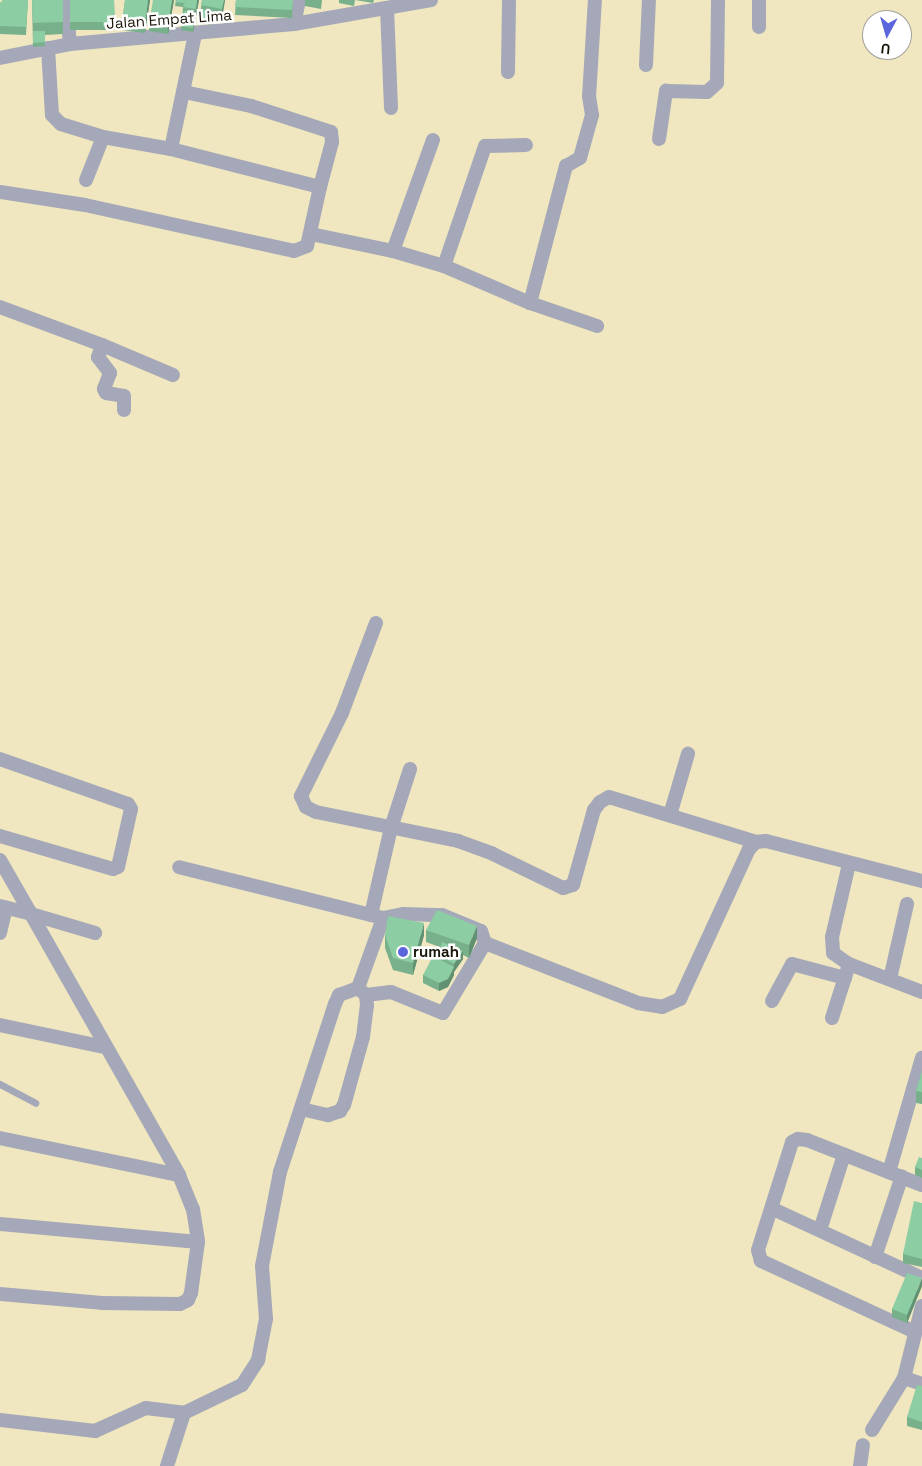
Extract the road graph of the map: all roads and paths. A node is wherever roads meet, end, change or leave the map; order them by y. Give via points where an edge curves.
1 (66, 0) edge
2 (298, 0) edge
3 (431, 0) edge
4 (510, 0) edge
5 (595, 0) edge
6 (648, 0) edge
7 (718, 0) edge
8 (759, 0) edge
9 (381, 6) edge
10 (294, 24) junction
11 (759, 27) dead end
12 (195, 34) junction
13 (70, 44) junction
14 (48, 48) junction
15 (0, 58) edge
16 (646, 65) dead end
17 (508, 72) dead end
18 (184, 92) junction
19 (391, 108) dead end
20 (103, 137) junction
21 (659, 139) dead end
22 (433, 140) dead end
23 (526, 145) dead end
24 (171, 149) junction
25 (86, 180) dead end
26 (320, 187) junction
27 (0, 192) edge
28 (311, 234) junction
29 (393, 251) junction
30 (444, 266) junction
31 (530, 303) junction
32 (0, 307) edge
33 (596, 326) dead end
34 (102, 345) junction
35 (173, 375) dead end
36 (124, 410) dead end
37 (376, 623) dead end
38 (688, 754) dead end
39 (0, 760) edge
40 (410, 769) dead end
41 (670, 815) junction
42 (391, 828) junction
43 (0, 836) edge
44 (756, 842) junction
45 (0, 860) edge
46 (849, 864) junction
47 (179, 867) dead end
48 (922, 880) edge
49 (907, 904) dead end
50 (3, 907) edge
51 (31, 914) junction
52 (377, 917) junction
53 (0, 933) edge
54 (96, 933) dead end
55 (485, 943) junction
56 (847, 971) junction
57 (890, 979) junction
58 (362, 991) junction
59 (922, 992) edge
60 (772, 1001) dead end
61 (832, 1018) dead end
62 (0, 1025) edge
63 (104, 1047) junction
64 (922, 1058) edge
65 (0, 1084) edge
66 (35, 1103) dead end
67 (301, 1109) junction
68 (0, 1138) edge
69 (844, 1155) junction
70 (896, 1174) junction
71 (179, 1175) junction
72 (922, 1185) edge
73 (773, 1208) junction
74 (0, 1224) edge
75 (820, 1230) junction
76 (198, 1242) junction
77 (875, 1257) junction
78 (922, 1278) edge
79 (0, 1294) edge
80 (922, 1306) edge
81 (918, 1324) edge
82 (904, 1378) junction
83 (922, 1384) edge
84 (184, 1413) junction
85 (0, 1420) edge
86 (872, 1430) dead end
87 (863, 1445) dead end
88 (167, 1466) edge
89 (860, 1466) edge

1 - 13 street
2 - 10 street
3 - 9 street, Jalan Empat Lima
4 - 17 street
5 - 31 street via 589,97 592,116 580,158 566,166
6 - 16 street
7 - 21 street via 718,83 707,92 666,91
8 - 11 street
9 - 10 street, Jalan Empat Lima
9 - 19 street
10 - 12 street, Jalan Empat Lima
12 - 13 street, Jalan Empat Lima
12 - 18 street
13 - 14 street, Jalan Empat Lima
14 - 15 street, Jalan Empat Lima
14 - 20 street via 52,115 61,124
18 - 24 street
18 - 26 street via 251,106 331,132 332,142
20 - 24 street
20 - 25 street
22 - 29 street
23 - 30 street via 485,146
24 - 26 street
26 - 28 street
27 - 28 street via 85,205 294,251 306,246
28 - 29 street
29 - 30 street
30 - 31 street
31 - 33 street
32 - 34 street
34 - 35 street
34 - 36 street via 98,357 110,373 104,389 106,393 124,396
37 - 42 street via 342,713 301,796 306,807 316,812
38 - 41 street
39 - 43 street via 128,804 131,809 118,867 113,869
40 - 42 street
41 - 42 street via 614,797 600,802 594,810 573,885 563,888 458,841
41 - 44 street
42 - 52 street
44 - 46 street via 766,841
44 - 55 street via 749,849 680,999 672,1005 662,1007 638,1003
45 - 51 street
46 - 48 street
46 - 56 street via 831,946
47 - 52 street
49 - 57 street
50 - 51 street
50 - 53 street
51 - 54 street
51 - 63 street
52 - 55 street via 442,914 481,931
52 - 58 street
55 - 58 street via 443,1013 391,992
56 - 57 street
56 - 60 street via 792,964
56 - 61 street
57 - 59 street
58 - 67 street via 339,995
58 - 67 street via 360,1054 344,1105 340,1111 328,1115
62 - 63 street
63 - 71 street
64 - 70 street
65 - 66 lane
67 - 84 street via 280,1172 264,1250 262,1278 266,1319 258,1360 242,1385
68 - 71 street
69 - 70 street
69 - 73 street via 807,1140 792,1142
69 - 75 street
70 - 72 street
70 - 77 street
71 - 76 street via 193,1209
73 - 75 street
73 - 81 street via 758,1250 761,1261
74 - 76 street
75 - 77 street
76 - 79 street via 192,1293 180,1304 102,1303
77 - 78 street
80 - 81 street
81 - 82 street
82 - 83 street
82 - 86 street
84 - 85 street via 146,1408 95,1432
84 - 88 street
87 - 89 street

